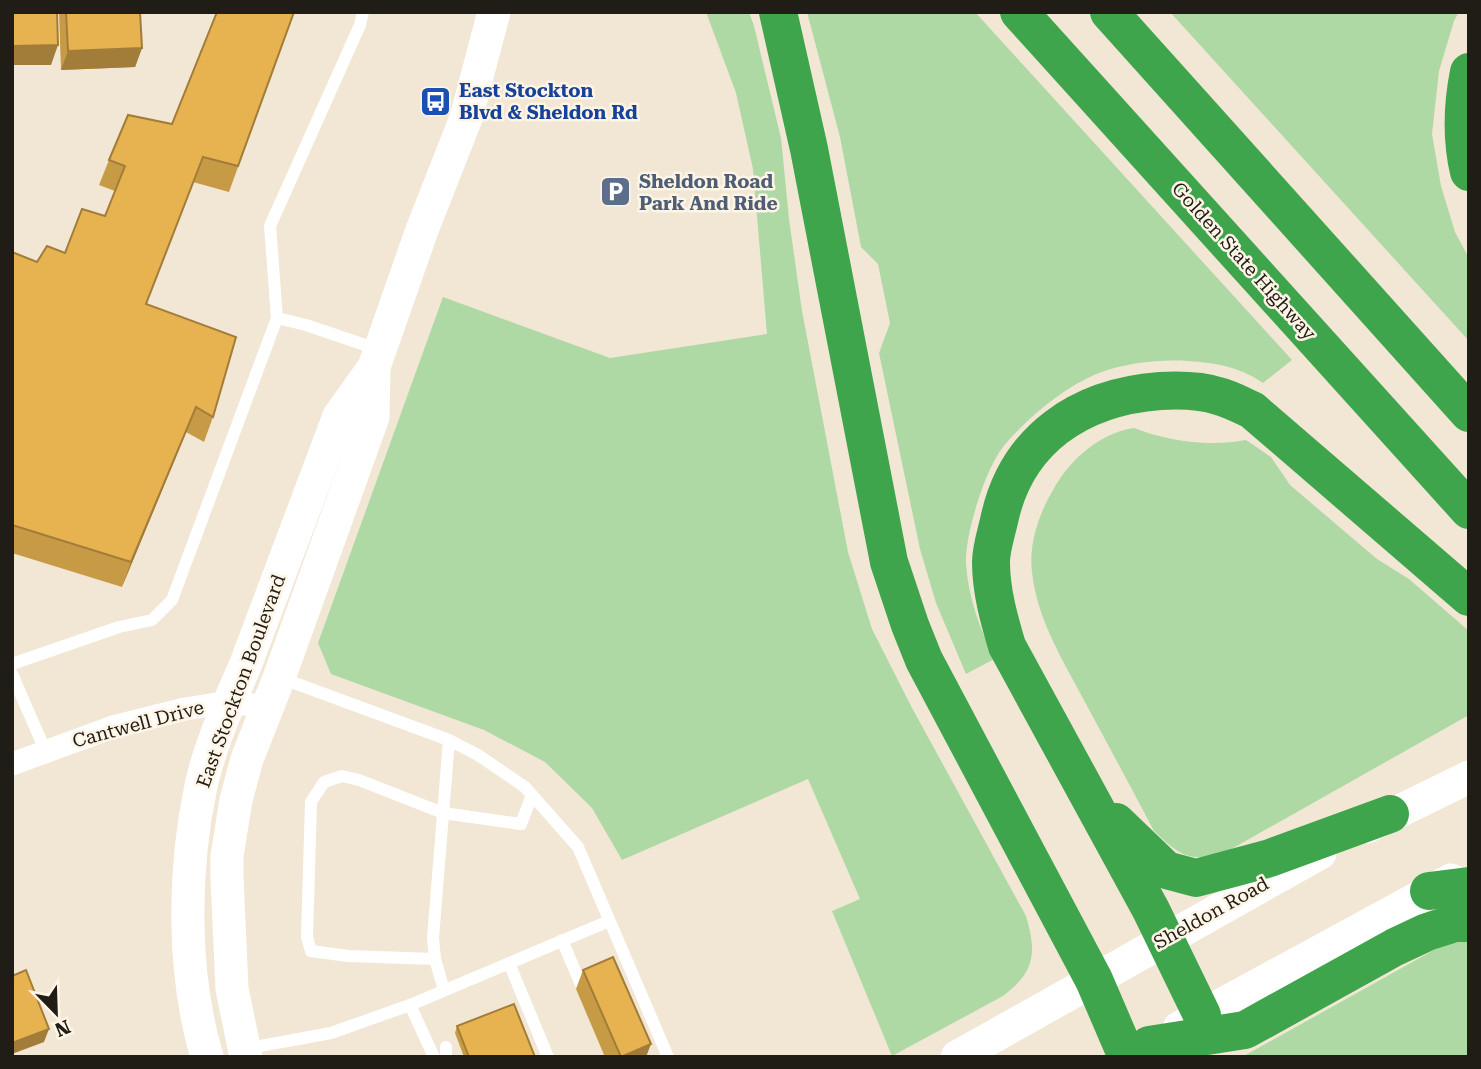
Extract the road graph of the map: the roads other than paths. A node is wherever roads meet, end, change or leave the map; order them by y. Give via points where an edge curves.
1 (363, 12) edge
2 (494, 12) edge
3 (778, 12) edge
4 (1019, 12) edge
5 (1109, 12) edge
6 (1469, 72) edge
7 (1469, 172) edge
8 (277, 317) junction
9 (377, 358) junction
10 (1469, 413) edge
11 (1469, 510) edge
12 (1469, 597) edge
13 (12, 664) edge
14 (12, 674) edge
15 (263, 679) junction
16 (229, 702) junction
17 (449, 740) junction
18 (46, 750) junction
19 (12, 764) edge
20 (1469, 778) edge
21 (1086, 790) junction
22 (532, 795) junction
23 (443, 813) junction
24 (1390, 814) junction
25 (1469, 871) edge
26 (1469, 886) edge
27 (1429, 891) junction
28 (609, 921) junction
29 (1469, 923) edge
30 (1166, 938) junction
31 (562, 940) junction
32 (435, 959) junction
33 (509, 963) junction
34 (1094, 979) junction
35 (582, 987) edge
36 (444, 990) junction
37 (410, 1005) junction
38 (1202, 1015) junction
39 (524, 1036) edge
40 (245, 1053) edge
41 (1135, 1053) edge
42 (542, 1054) edge
43 (207, 1057) edge
44 (433, 1057) edge
45 (668, 1057) edge
46 (957, 1057) edge

1 - 8 lane via 270,226
2 - 9 street, East Stockton Boulevard via 466,118
3 - 34 highway via 900,598 924,660
4 - 11 highway, Golden State Highway
5 - 10 highway
6 - 7 highway via 1462,108
8 - 9 lane
8 - 13 lane via 172,600 152,620
9 - 15 street, East Stockton Boulevard via 340,416
12 - 21 highway via 1252,410 1217,395 1177,390 1133,393 1100,402 1064,420 1034,447 1012,478 991,560 995,603 1007,646
14 - 18 lane
15 - 16 street, East Stockton Boulevard
15 - 17 lane
15 - 40 street, East Stockton Boulevard via 227,856 232,989
16 - 18 street, Cantwell Drive via 113,727
16 - 43 street, East Stockton Boulevard via 201,785 188,888 190,967
17 - 22 lane via 478,755
17 - 23 lane
18 - 19 street, Cantwell Drive
20 - 24 street, Sheldon Road
21 - 24 highway via 1166,870 1196,878 1270,858
21 - 30 highway
22 - 23 lane via 521,824
22 - 28 lane via 578,847
23 - 32 lane
23 - 32 lane via 342,776 324,782 311,802 307,937 311,951
24 - 30 street, Sheldon Road
25 - 27 street
26 - 27 highway
27 - 38 street
28 - 31 lane
28 - 45 lane
29 - 41 highway via 1427,932 1395,947 1245,1030
30 - 34 street, Sheldon Road
30 - 38 highway
31 - 33 lane
31 - 35 lane
32 - 36 lane
33 - 36 lane
33 - 42 lane
34 - 41 highway
34 - 46 street, Sheldon Road
36 - 37 lane
37 - 40 lane via 331,1033
37 - 44 lane
38 - 41 street
39 - 42 lane

